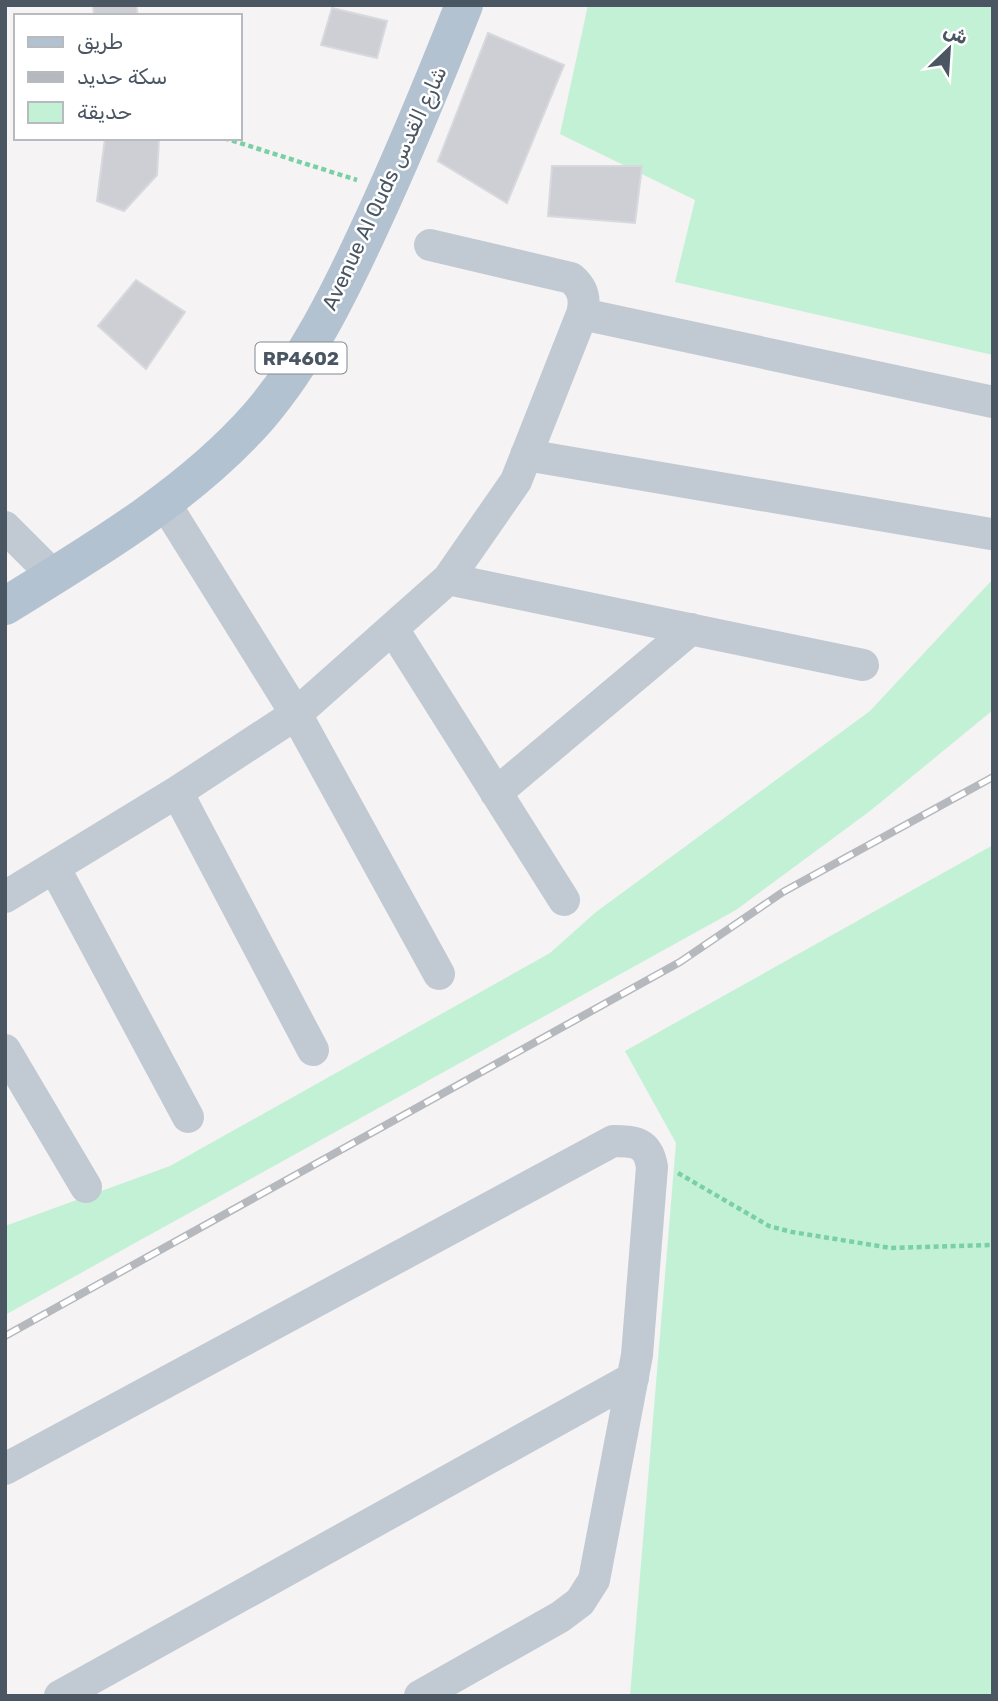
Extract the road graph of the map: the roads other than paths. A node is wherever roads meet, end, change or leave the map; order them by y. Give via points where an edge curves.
1 (464, 5) edge
2 (430, 245) dead end
3 (582, 314) junction
4 (993, 402) edge
5 (526, 455) junction
6 (164, 502) junction
7 (5, 527) edge
8 (991, 534) dead end
9 (54, 576) junction
10 (448, 579) junction
11 (5, 606) edge
12 (393, 629) junction
13 (691, 629) junction
14 (863, 665) dead end
15 (296, 714) junction
16 (177, 792) junction
17 (496, 793) junction
18 (54, 867) junction
19 (5, 897) edge
20 (564, 900) dead end
21 (439, 974) dead end
22 (5, 1050) edge
23 (313, 1050) dead end
24 (188, 1117) dead end
25 (86, 1187) dead end
26 (632, 1378) junction
27 (5, 1469) edge
28 (60, 1696) edge
29 (420, 1696) edge

1 - 6 main road, Avenue Al Quds شارع القدس / RP4602 via 388,189 341,290 303,356 259,416
2 - 3 street via 570,278 584,298
3 - 4 street
3 - 5 street
5 - 8 street
5 - 10 street via 516,481
6 - 9 main road, Avenue Al Quds شارع القدس / RP4602
6 - 15 street
7 - 9 street
9 - 11 main road, Avenue Al Quds شارع القدس / RP4602
10 - 12 street
10 - 13 street
12 - 15 street
12 - 17 street
13 - 14 street
13 - 17 street
15 - 16 street
15 - 21 street
16 - 18 street
16 - 23 street
17 - 20 street
18 - 19 street
18 - 24 street
22 - 25 street
26 - 27 street via 652,1167 646,1149 613,1141
26 - 28 street
26 - 29 street via 589,1591 560,1617

